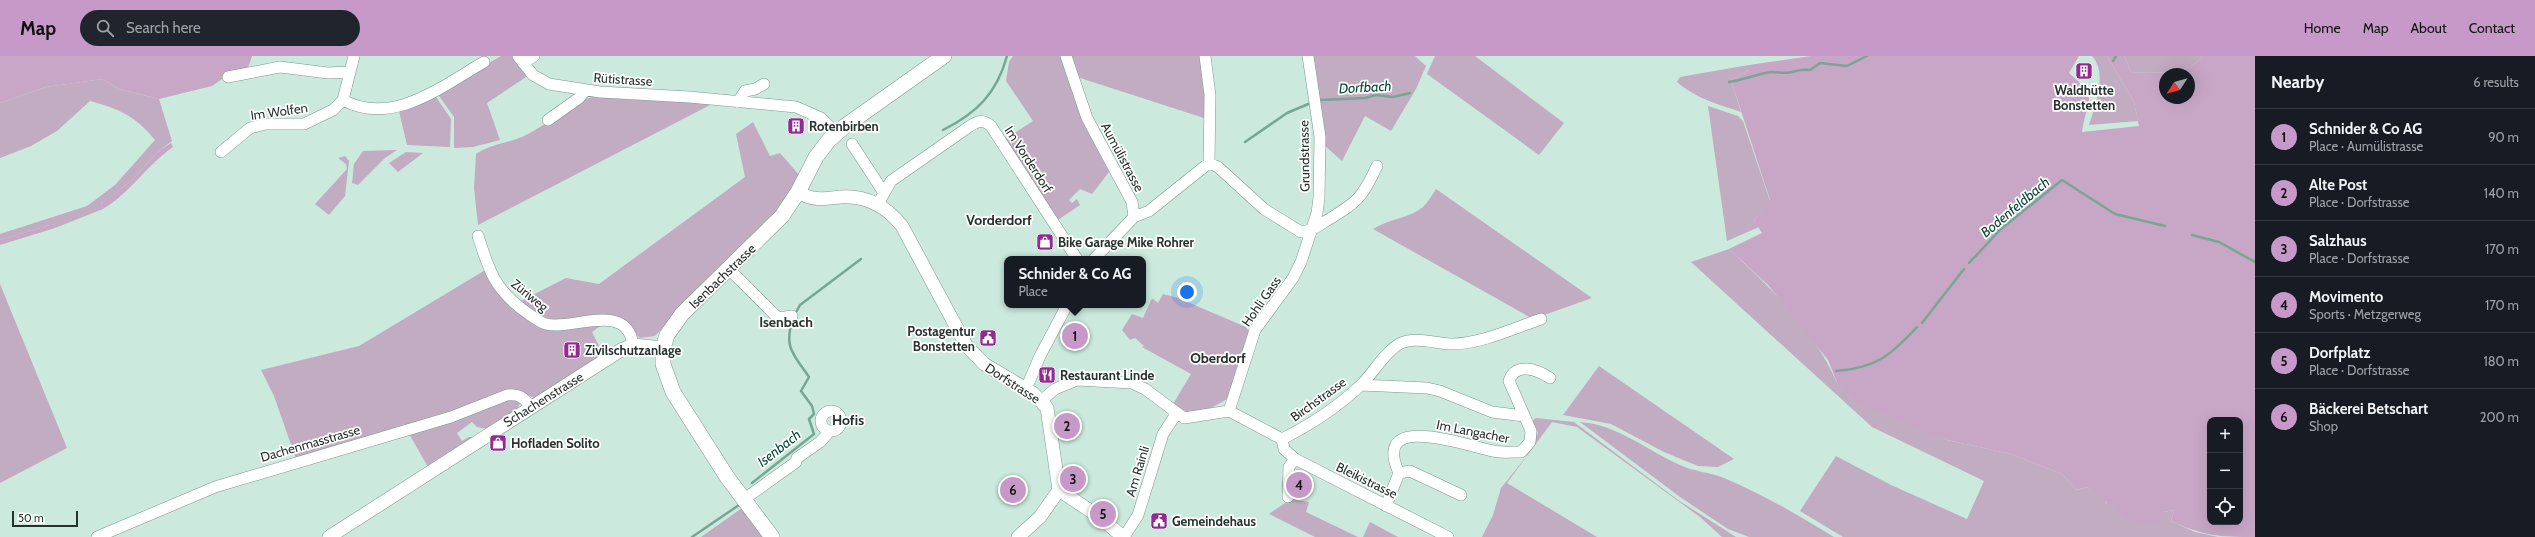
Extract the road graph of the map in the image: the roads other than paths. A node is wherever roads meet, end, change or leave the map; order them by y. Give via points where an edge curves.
1 (354, 56) edge
2 (534, 56) edge
3 (944, 56) edge
4 (1066, 56) edge
5 (1205, 56) edge
6 (1308, 56) edge
7 (521, 60) edge
8 (484, 62) dead end
9 (348, 72) junction
10 (228, 77) dead end
11 (764, 84) dead end
12 (586, 90) junction
13 (343, 100) junction
14 (738, 102) junction
15 (548, 120) dead end
16 (836, 133) junction
17 (852, 144) dead end
18 (221, 152) dead end
19 (1209, 163) junction
20 (1377, 166) dead end
21 (798, 192) junction
22 (881, 198) junction
23 (1134, 217) junction
24 (1310, 230) junction
25 (478, 236) dead end
26 (1075, 256) edge
27 (1097, 256) edge
28 (728, 268) junction
29 (1065, 308) edge
30 (792, 316) dead end
31 (1541, 319) dead end
32 (634, 345) junction
33 (663, 348) junction
34 (1550, 378) dead end
35 (1361, 385) junction
36 (1026, 389) junction
37 (1042, 400) junction
38 (530, 407) junction
39 (1229, 411) junction
40 (1176, 414) junction
41 (1524, 416) junction
42 (829, 432) dead end
43 (1282, 440) junction
44 (1295, 459) junction
45 (1399, 473) junction
46 (1059, 490) junction
47 (1461, 495) dead end
48 (1288, 497) dead end
49 (743, 500) junction
50 (1386, 506) junction
51 (98, 537) edge
52 (329, 537) edge
53 (772, 537) edge
54 (1018, 537) edge
55 (1123, 537) edge
56 (1448, 537) edge

1 - 9 street
2 - 7 street
3 - 16 main road, Isenbachstrasse
4 - 23 street, Aumülistrasse via 1087,118 1132,202
5 - 19 street via 1210,95
6 - 24 street, Grundstrasse via 1320,137 1319,198 1317,213
7 - 12 street, Rütistrasse via 533,75 549,84
8 - 13 street via 417,101 399,107 366,108
9 - 10 street via 328,73 280,67
9 - 13 street
11 - 14 street via 745,91
12 - 14 street, Rütistrasse
12 - 15 street
13 - 18 street, Im Wolfen via 324,116 304,124 265,124 250,128
14 - 16 street, Rütistrasse via 796,106 821,118
16 - 21 main road, Isenbachstrasse via 816,157
17 - 22 street, Dorfstrasse
19 - 23 street via 1149,211
19 - 24 street via 1218,167 1249,198 1279,219 1301,232
20 - 24 street via 1365,192 1356,202
21 - 22 street, Dorfstrasse via 817,200
21 - 28 main road, Isenbachstrasse via 772,228
22 - 26 street, Im Vorderdorf via 890,180 970,126 983,121 991,126
22 - 36 street, Dorfstrasse via 902,226 966,345 984,364
23 - 27 street
24 - 39 street, Hohli Gass via 1309,241 1293,278 1255,330
25 - 32 street, Züriweg via 494,281 511,301 536,319 555,326 594,320 613,321 629,332
28 - 30 street via 778,318
28 - 33 main road, Isenbachstrasse via 676,320
29 - 36 street
31 - 35 street, Birchstrasse via 1467,342 1405,342 1393,348
32 - 33 street
32 - 38 street, Schachenstrasse
33 - 49 main road, Isenbachstrasse via 663,364 673,392
34 - 41 street, Im Langacher via 1532,369 1518,370 1511,375 1509,381
35 - 41 street via 1427,388 1492,412
35 - 43 street, Birchstrasse via 1312,424
36 - 37 street, Dorfstrasse
37 - 40 street via 1055,388 1077,380 1132,383 1159,398
37 - 46 street, Dorfstrasse via 1050,416
38 - 51 street, Dachenmasstrasse via 524,398 517,394 507,395 450,417 215,488
38 - 52 street, Schachenstrasse
39 - 40 street via 1184,418
39 - 43 street
40 - 55 street, Am Rainli via 1163,434 1138,515
41 - 45 street, Im Langacher via 1531,437 1528,446 1521,452 1495,451 1446,439 1406,436 1398,442 1393,452
42 - 49 street via 820,442 797,458 796,462
43 - 44 street, Bleikistrasse via 1284,449
44 - 48 street via 1289,467
44 - 50 street, Bleikistrasse
45 - 47 street via 1410,471
45 - 50 street
46 - 54 street via 1040,517
46 - 55 street via 1101,518
49 - 53 main road, Isenbachstrasse
50 - 56 street, Bleikistrasse

